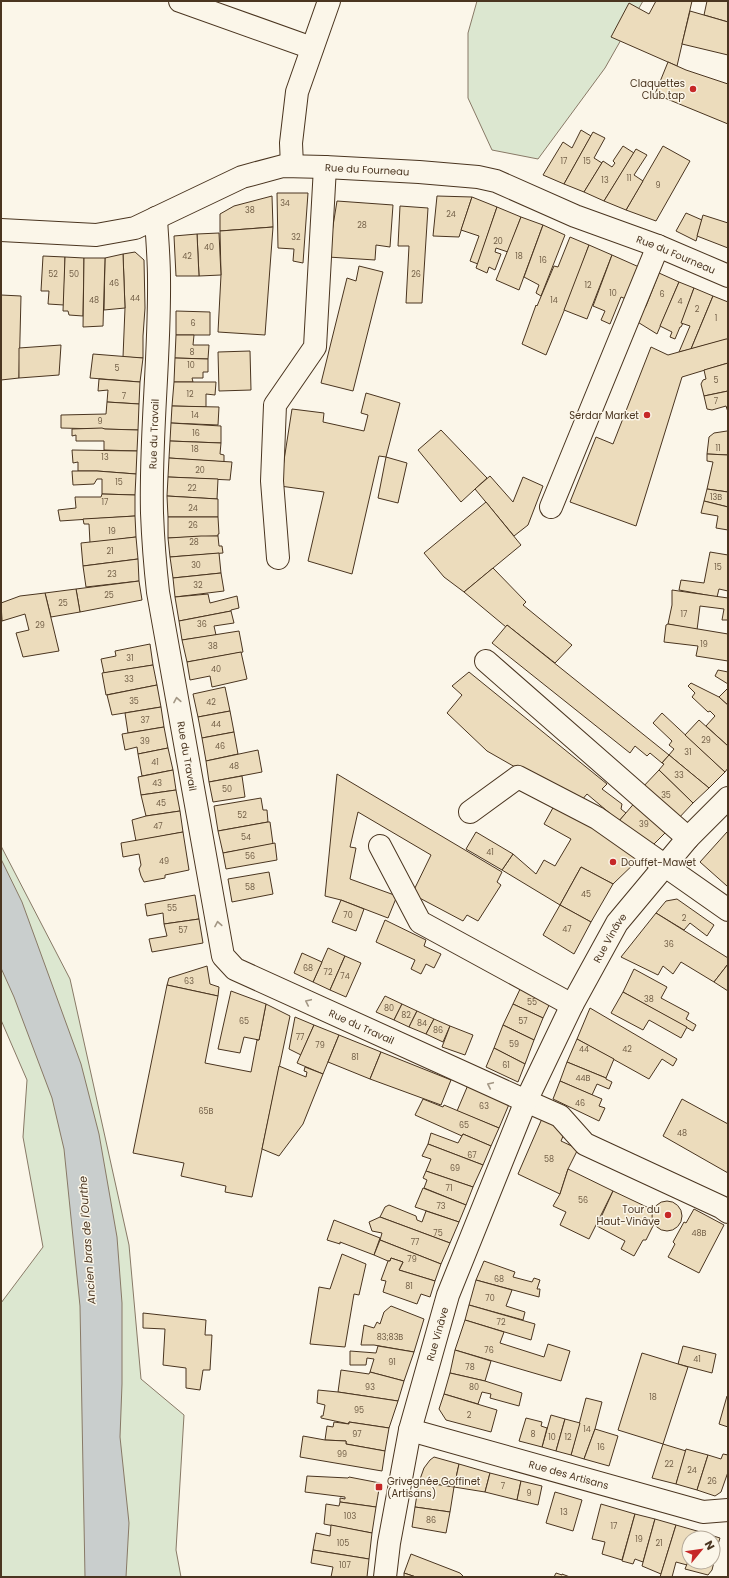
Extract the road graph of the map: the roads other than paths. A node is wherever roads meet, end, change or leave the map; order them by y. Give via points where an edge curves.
1 (180, 1) edge
2 (329, 1) edge
3 (312, 48) junction
4 (292, 166) junction
5 (325, 167) junction
6 (156, 218) junction
7 (1, 230) edge
8 (658, 246) junction
9 (728, 276) edge
10 (550, 507) dead end
11 (278, 558) dead end
12 (486, 661) dead end
13 (728, 798) edge
14 (470, 812) dead end
15 (688, 838) junction
16 (380, 846) dead end
17 (665, 866) junction
18 (728, 910) edge
19 (572, 1005) junction
20 (526, 1101) junction
21 (728, 1212) edge
22 (410, 1430) junction
23 (728, 1510) edge
24 (385, 1577) edge

1 - 3 street
2 - 3 street
3 - 4 street via 297,92 291,143
4 - 5 street, Rue du Fourneau
4 - 6 street, Rue du Fourneau via 242,177
5 - 8 street, Rue du Fourneau via 478,177 496,181 575,216
5 - 11 street via 316,347 275,405 272,481
6 - 7 street, Rue du Fourneau via 135,228 96,235
20 -> 6 street, Rue du Travail via 235,968 223,956 158,592 155,561 152,512 159,278
8 - 9 street, Rue du Fourneau
8 - 10 street
12 - 15 street
13 - 15 street, Rue Vinâve
14 - 17 street via 518,777 597,818
15 - 17 street, Rue Vinâve
16 - 19 street via 420,922
17 - 18 street
17 - 19 street, Rue Vinâve via 617,923
19 - 20 street, Rue Vinâve
20 - 21 street via 560,1116 585,1144
20 - 22 street, Rue Vinâve via 448,1295
22 - 23 street, Rue des Artisans via 703,1512
22 - 24 street, Rue Vinâve

